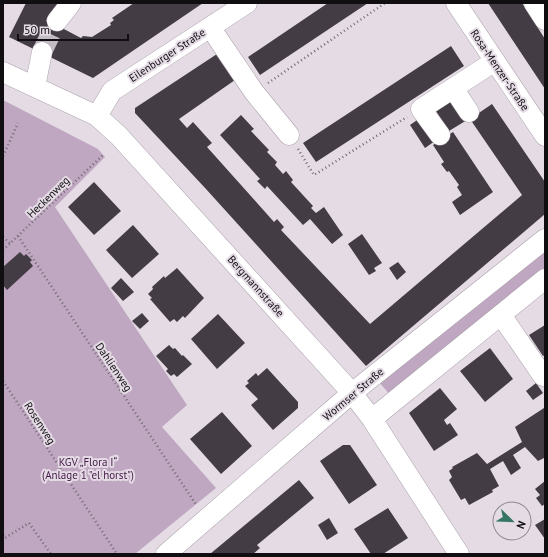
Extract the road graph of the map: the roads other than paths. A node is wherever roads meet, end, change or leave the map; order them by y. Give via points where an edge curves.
1 (71, 3) edge
2 (247, 3) edge
3 (456, 3) edge
4 (534, 3) edge
5 (545, 20) edge
6 (57, 21) tunnel mouth
7 (210, 28) junction
8 (42, 52) tunnel mouth
9 (495, 61) junction
10 (3, 72) edge
11 (35, 86) junction
12 (454, 88) junction
13 (469, 112) dead end
14 (97, 116) junction
15 (288, 135) road end
16 (440, 135) dead end
17 (545, 136) edge
18 (545, 239) edge
19 (545, 279) edge
20 (501, 315) junction
21 (544, 376) dead end
22 (352, 394) junction
23 (372, 419) junction
24 (166, 554) edge
25 (459, 554) edge

1 - 6 street
2 - 7 street, Eilenburger Straße
3 - 9 street, Rosa-Menzer-Straße
4 - 5 street
7 - 14 street, Eilenburger Straße via 112,91
7 - 15 street via 254,92
8 - 11 street
9 - 12 street
9 - 17 street, Rosa-Menzer-Straße
10 - 11 street, Bergmannstraße
11 - 14 street, Bergmannstraße
12 - 13 street
12 - 16 street via 421,109
14 - 22 street, Bergmannstraße via 120,136
18 - 22 street, Wormser Straße
19 - 20 street
20 - 21 street
20 - 23 street
22 - 23 street, Bergmannstraße
22 - 24 street, Wormser Straße
23 - 25 street, Bergmannstraße

